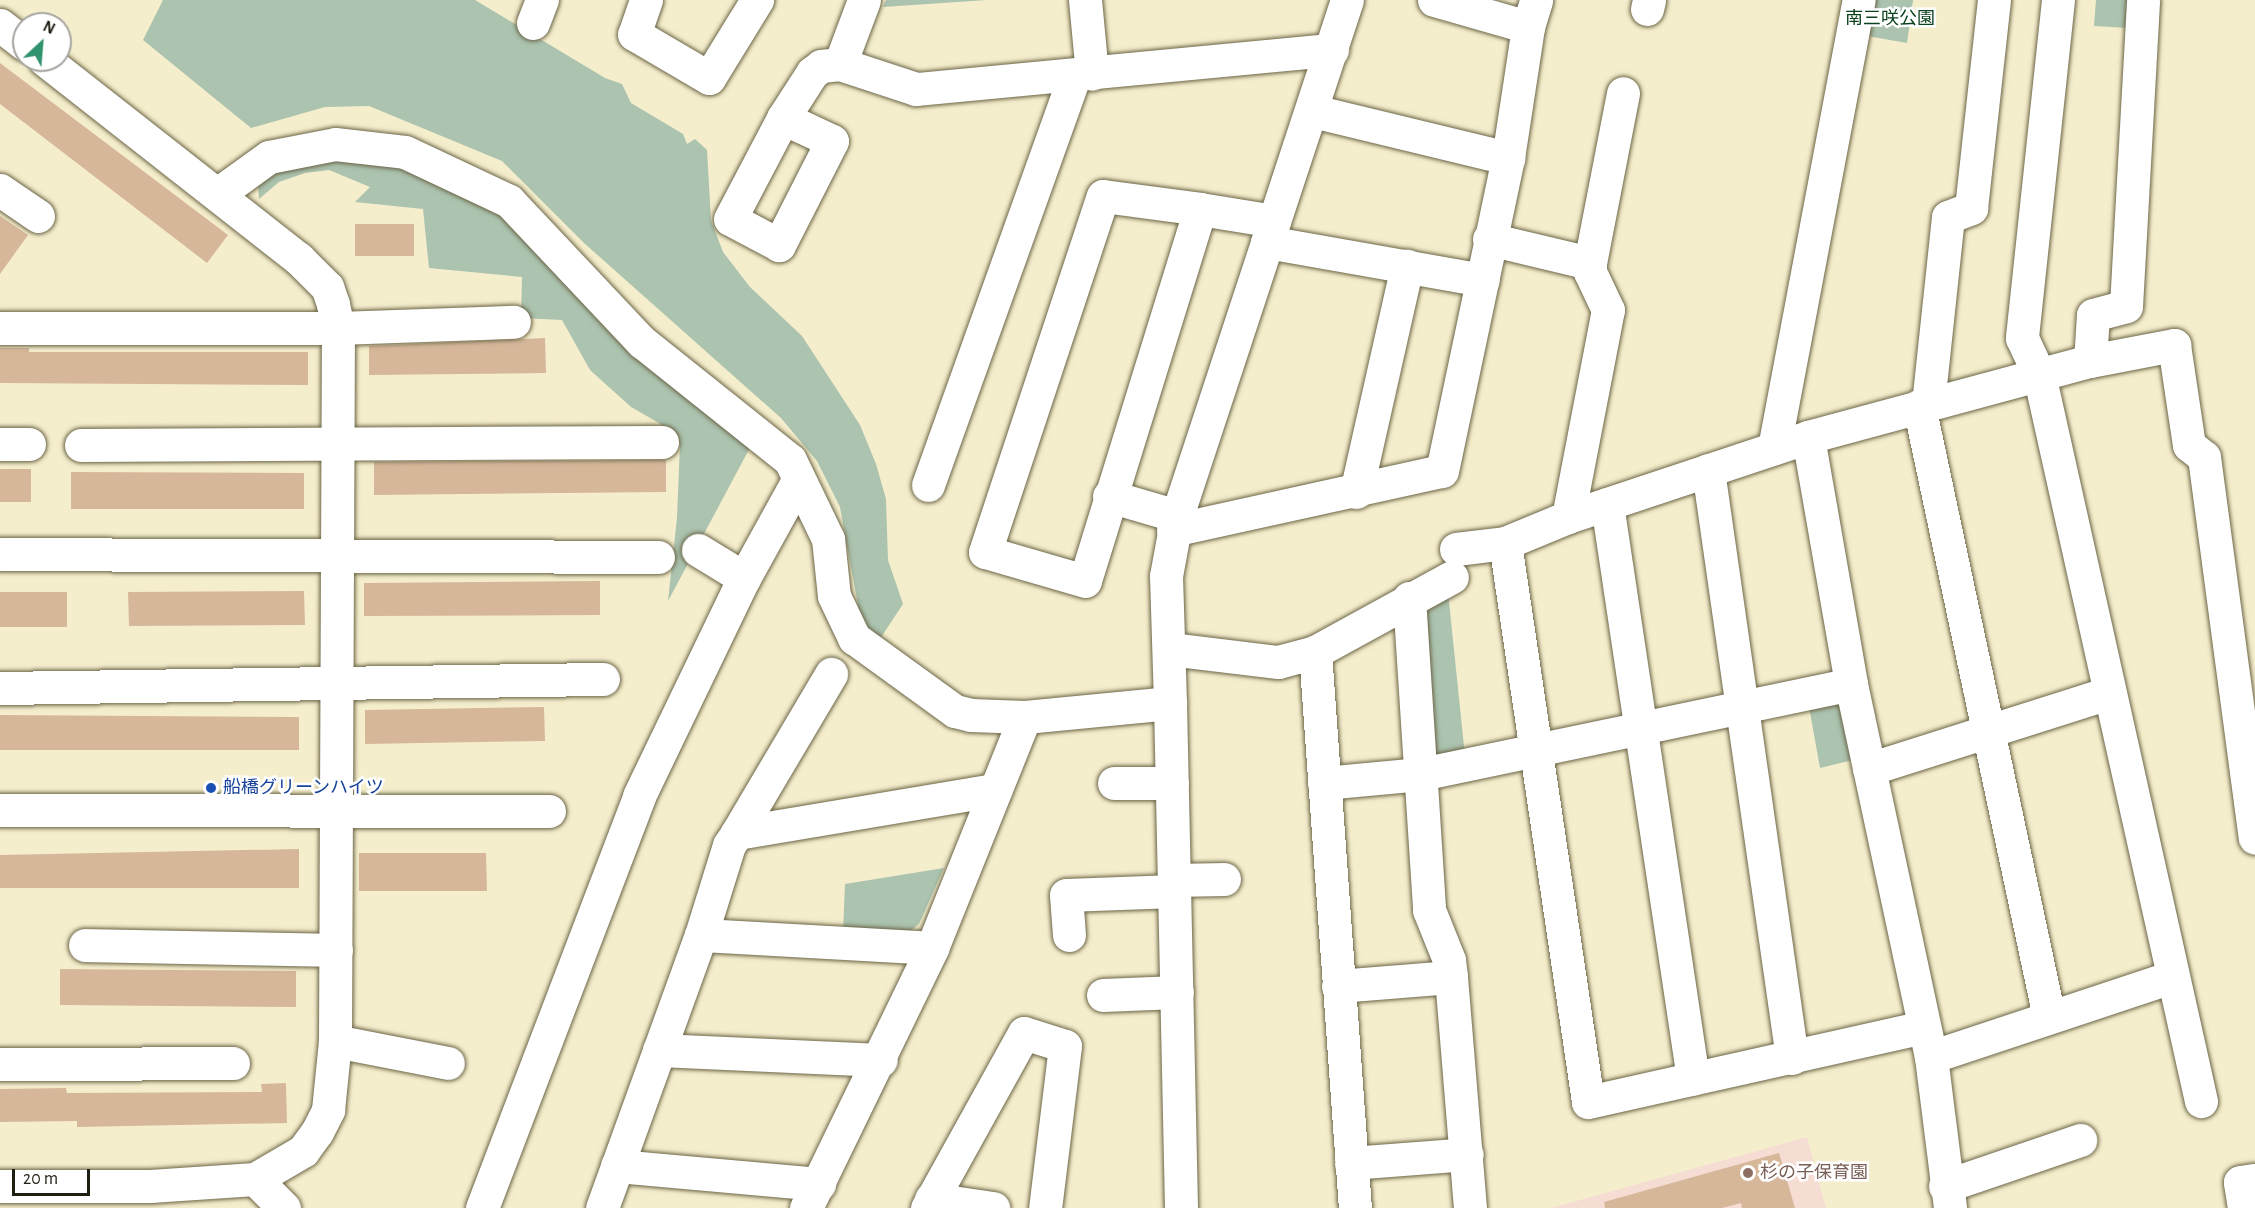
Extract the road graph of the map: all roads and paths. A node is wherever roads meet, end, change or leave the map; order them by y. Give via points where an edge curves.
1 (646, 0) edge
2 (757, 0) edge
3 (864, 0) edge
4 (1085, 0) edge
5 (1347, 0) edge
6 (1434, 0) edge
7 (1859, 0) edge
8 (1994, 0) edge
9 (2058, 0) edge
10 (2143, 0) edge
11 (1532, 14) edge
12 (0, 25) edge
13 (12, 34) edge
14 (1332, 50) junction
15 (840, 64) junction
16 (61, 72) edge
17 (1083, 76) junction
18 (1623, 93) dead end
19 (1313, 111) junction
20 (783, 118) dead end
21 (1508, 159) junction
22 (0, 190) edge
23 (219, 193) junction
24 (1200, 209) junction
25 (38, 216) dead end
26 (1270, 231) junction
27 (1489, 239) junction
28 (1590, 263) junction
29 (1407, 266) junction
30 (1483, 280) junction
31 (514, 322) dead end
32 (0, 328) edge
33 (338, 328) junction
34 (2090, 361) junction
35 (2039, 374) junction
36 (1923, 405) junction
37 (1808, 437) junction
38 (662, 442) dead end
39 (81, 445) dead end
40 (338, 446) junction
41 (1774, 448) junction
42 (1708, 470) junction
43 (798, 480) junction
44 (928, 485) dead end
45 (1356, 492) junction
46 (1109, 496) junction
47 (1608, 504) junction
48 (1568, 517) junction
49 (1175, 523) junction
50 (1505, 543) junction
51 (698, 550) dead end
52 (0, 554) edge
53 (336, 554) junction
54 (658, 557) dead end
55 (744, 578) junction
56 (1409, 598) junction
57 (1170, 649) junction
58 (1315, 652) junction
59 (831, 674) dead end
60 (603, 679) dead end
61 (335, 684) junction
62 (1851, 684) junction
63 (0, 688) edge
64 (2109, 693) junction
65 (1170, 704) junction
66 (1742, 707) junction
67 (1026, 717) junction
68 (1639, 729) junction
69 (1989, 731) junction
70 (1535, 751) junction
71 (1869, 768) junction
72 (1421, 774) junction
73 (1114, 783) dead end
74 (1172, 783) junction
75 (1324, 783) junction
76 (995, 790) junction
77 (333, 809) junction
78 (0, 810) edge
79 (549, 811) dead end
80 (737, 833) junction
81 (2255, 838) edge
82 (1224, 879) dead end
83 (1174, 886) junction
84 (701, 935) junction
85 (1068, 935) dead end
86 (85, 945) dead end
87 (932, 948) junction
88 (336, 950) junction
89 (1451, 977) junction
90 (2172, 977) junction
91 (1338, 986) junction
92 (1177, 992) junction
93 (1103, 995) dead end
94 (2049, 1017) junction
95 (335, 1041) junction
96 (1928, 1042) junction
97 (659, 1050) junction
98 (1792, 1058) junction
99 (881, 1060) junction
100 (233, 1063) dead end
101 (448, 1063) dead end
102 (0, 1064) edge
103 (1693, 1079) junction
104 (2202, 1101) dead end
105 (2080, 1140) dead end
106 (1467, 1154) junction
107 (1351, 1163) junction
108 (617, 1166) junction
109 (255, 1179) junction
110 (2255, 1180) edge
111 (0, 1186) edge
112 (812, 1196) edge
113 (150, 1197) edge
114 (1947, 1197) edge
115 (929, 1204) edge
116 (284, 1208) edge
117 (482, 1208) edge
118 (602, 1208) edge
119 (993, 1208) edge
120 (1045, 1208) edge
121 (1181, 1208) edge
122 (1355, 1208) edge
123 (1470, 1208) edge
124 (2244, 1208) edge

1 - 2 street via 634,34 709,78
3 - 15 street
4 - 17 street
5 - 14 street
6 - 11 street
7 - 41 street
8 - 36 street via 1971,208 1948,216
9 - 35 street via 2022,338
10 - 34 street via 2126,306 2092,315
11 - 21 street
12 - 13 street
14 - 17 street
14 - 19 street
15 - 17 street via 916,89
15 - 20 street via 821,66 812,73
16 - 23 street
17 - 44 street
18 - 28 street
19 - 21 street
19 - 26 street
21 - 27 street
22 - 25 street
23 - 33 street via 327,287
23 - 43 street via 255,164 309,147 382,147 436,164 509,201 642,342 790,460
24 - 26 street
24 - 46 street
24 - 46 street via 1103,196 985,552 1085,581
26 - 29 street
26 - 49 street
27 - 28 street
27 - 30 street
28 - 48 street via 1590,272 1608,310
29 - 30 street
29 - 45 street
30 - 45 street via 1442,471
31 - 33 street
32 - 33 street
33 - 40 street
34 - 35 street
34 - 81 street via 2174,345 2189,445 2204,458
35 - 36 street
35 - 64 street
36 - 37 street
36 - 69 street
37 - 41 street
37 - 62 street
38 - 40 street
39 - 40 street
40 - 53 street
41 - 42 street
42 - 47 street
42 - 66 street
43 - 55 street
43 - 67 street via 828,539 834,596 854,638 955,711
45 - 49 street
46 - 49 street
47 - 48 street
47 - 68 street
48 - 50 street
49 - 57 street via 1166,576
50 - 56 street via 1454,563
50 - 70 street
51 - 55 street
52 - 53 street
53 - 54 street
53 - 61 street
55 - 117 street via 639,796
56 - 58 street
56 - 72 street
57 - 58 street via 1278,662
57 - 65 street
58 - 75 street
59 - 80 street
60 - 61 street
61 - 63 street
61 - 77 street
62 - 66 street
62 - 71 street
64 - 69 street
64 - 90 street
65 - 67 street
65 - 74 street
66 - 68 street
66 - 98 street
67 - 76 street
68 - 70 street
68 - 103 street
69 - 71 street
69 - 94 street
70 - 72 street
70 - 103 street via 1588,1102
71 - 96 street
72 - 75 street
72 - 89 street via 1429,910 1449,960
73 - 74 street
74 - 83 street
75 - 91 street
76 - 80 street
76 - 87 street
77 - 78 street
77 - 79 street
77 - 88 street
80 - 84 street via 729,845
82 - 83 street
83 - 85 street via 1066,895
83 - 92 street
84 - 87 street
84 - 97 street
86 - 88 street
87 - 99 street
88 - 95 street
89 - 91 street
89 - 106 street
90 - 94 street
90 - 104 street
91 - 107 street
92 - 93 street
92 - 121 street
94 - 96 street
95 - 101 street
95 - 109 street via 328,1110 317,1132 303,1151
96 - 98 street
96 - 114 street
97 - 99 street
97 - 108 street
98 - 103 street
99 - 112 street
100 - 102 street
105 - 114 street
106 - 107 street
106 - 123 street
107 - 122 street
108 - 112 street
108 - 118 street
109 - 113 street
109 - 116 street
110 - 124 street via 2240,1182
111 - 113 street
115 - 119 street
115 - 120 street via 1024,1034 1065,1046

